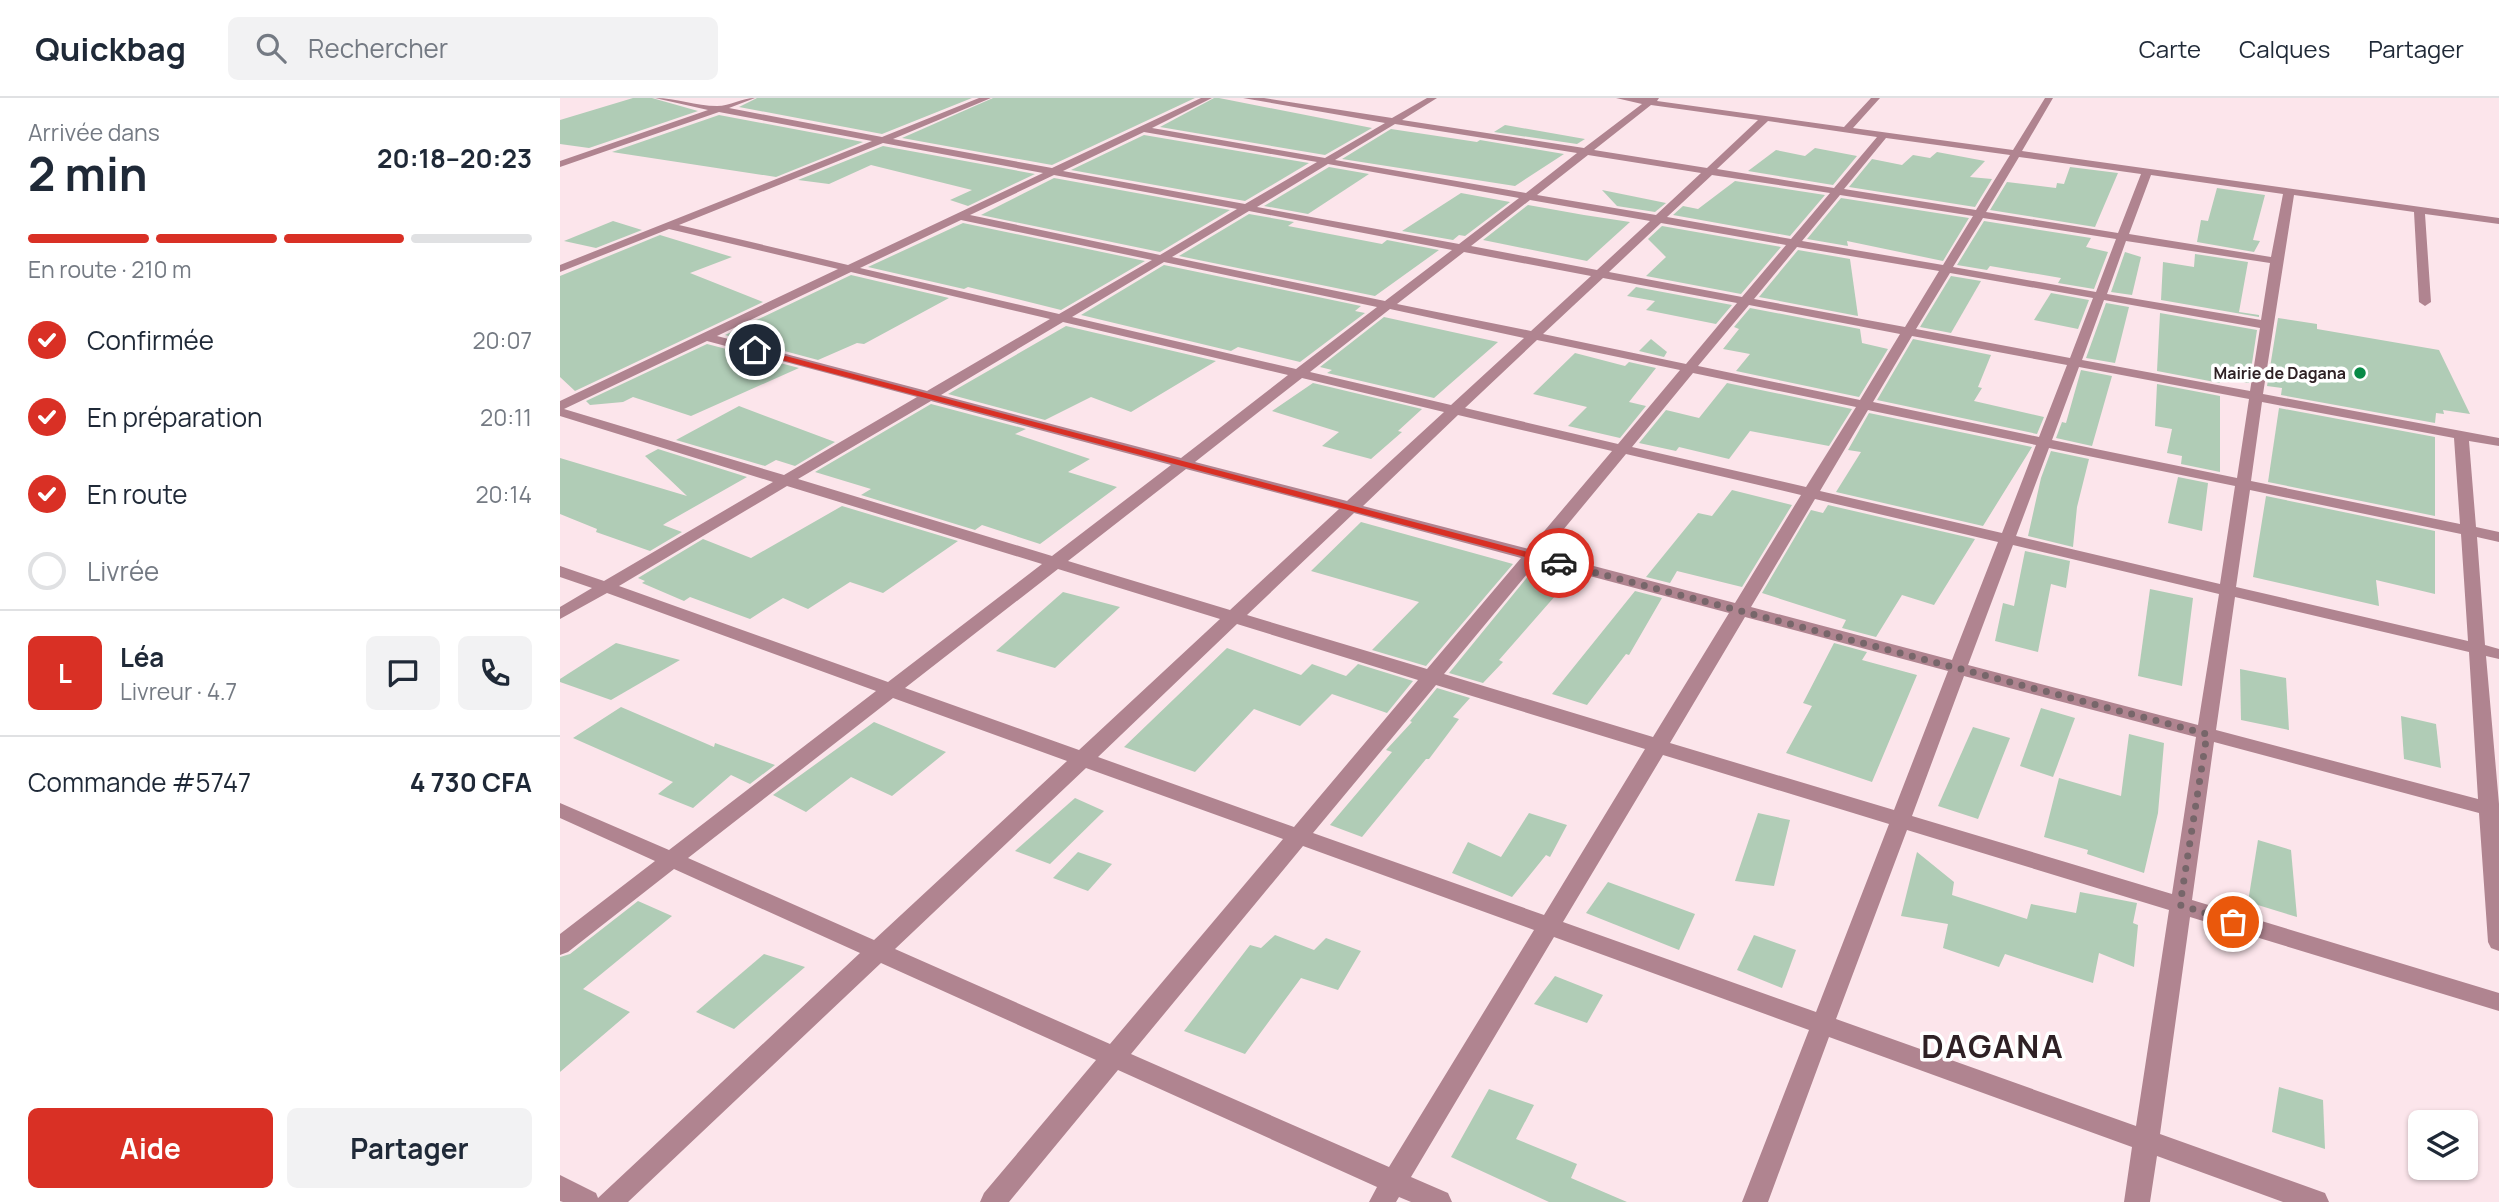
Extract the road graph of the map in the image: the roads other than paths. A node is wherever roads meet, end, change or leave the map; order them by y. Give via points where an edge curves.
1 (659, 98) edge
2 (751, 98) edge
3 (987, 98) edge
4 (1208, 98) edge
5 (1247, 98) edge
6 (1433, 98) edge
7 (1620, 98) edge
8 (1877, 98) edge
9 (2049, 99) edge
10 (1652, 100) edge
11 (720, 109) junction
12 (1765, 119) junction
13 (1394, 121) junction
14 (1142, 129) junction
15 (1846, 130) junction
16 (1884, 135) junction
17 (882, 140) junction
18 (1586, 152) junction
19 (2017, 153) junction
20 (1326, 161) junction
21 (560, 164) edge
22 (1709, 171) junction
23 (1053, 172) junction
24 (2147, 172) junction
25 (1838, 192) junction
26 (2289, 192) junction
27 (1528, 197) junction
28 (1247, 208) junction
29 (2419, 210) junction
30 (1979, 214) junction
31 (959, 216) junction
32 (1658, 219) junction
33 (2499, 221) edge
34 (668, 226) junction
35 (2123, 237) junction
36 (1795, 243) junction
37 (1462, 248) junction
38 (1162, 258) junction
39 (2276, 261) junction
40 (850, 268) junction
41 (560, 269) edge
42 (1946, 269) junction
43 (1600, 274) junction
44 (2100, 296) junction
45 (1746, 301) junction
46 (2425, 302) dead end
47 (1387, 305) junction
48 (1061, 318) junction
49 (2266, 325) junction
50 (1909, 332) junction
51 (1534, 336) junction
52 (706, 337) junction
53 (2074, 363) junction
54 (1690, 369) junction
55 (1299, 373) junction
56 (929, 396) junction
57 (2256, 396) junction
58 (1864, 405) junction
59 (560, 406) edge
60 (1455, 410) junction
61 (560, 412) edge
62 (2461, 435) junction
63 (2499, 442) edge
64 (2045, 443) junction
65 (1622, 449) junction
66 (1183, 463) junction
67 (785, 481) junction
68 (2243, 484) junction
69 (1811, 493) junction
70 (1350, 508) junction
71 (2468, 531) junction
72 (2499, 537) edge
73 (2007, 539) junction
74 (1533, 556) junction
75 (1054, 563) junction
76 (560, 571) edge
77 (605, 587) junction
78 (2227, 591) junction
79 (1740, 610) junction
80 (560, 614) edge
81 (1234, 617) junction
82 (2477, 649) junction
83 (2499, 654) edge
84 (1958, 668) junction
85 (1432, 677) junction
86 (891, 690) junction
87 (2207, 734) junction
88 (1658, 746) junction
89 (1083, 759) junction
90 (560, 810) edge
91 (2494, 810) edge
92 (1900, 820) junction
93 (1298, 836) junction
94 (671, 860) junction
95 (2180, 905) junction
96 (1549, 926) junction
97 (2499, 942) edge
98 (560, 946) edge
99 (878, 951) junction
100 (2499, 1002) edge
101 (1822, 1025) junction
102 (1114, 1057) junction
103 (2146, 1141) junction
104 (560, 1186) edge
105 (1389, 1192) edge
106 (587, 1202) edge
107 (610, 1202) edge
108 (993, 1202) edge
109 (1439, 1202) edge
110 (1755, 1202) edge
111 (2137, 1202) edge
112 (2316, 1202) edge

1 - 11 street
2 - 11 street
3 - 17 street
4 - 14 street
5 - 13 street
6 - 13 street
7 - 10 street
8 - 15 street
9 - 19 street
10 - 12 street
10 - 18 street
11 - 17 street
11 - 21 street
12 - 15 street
12 - 22 street
13 - 18 street
13 - 20 street
14 - 20 street
14 - 23 street
15 - 16 street
16 - 19 street
16 - 25 street
17 - 23 street
17 - 34 street
18 - 22 street
18 - 27 street
19 - 24 street
19 - 30 street
20 - 27 street
20 - 28 street
22 - 25 street
22 - 32 street
23 - 28 street
23 - 31 street
24 - 26 street
24 - 35 street
25 - 30 street
25 - 36 street
26 - 29 street
26 - 39 street
27 - 32 street
27 - 37 street
28 - 37 street
28 - 38 street
29 - 33 street
29 - 46 street
30 - 35 street
30 - 42 street
31 - 38 street
31 - 40 street
32 - 36 street
32 - 43 street
34 - 40 street
34 - 41 street
35 - 39 street
35 - 44 street
36 - 42 street
36 - 45 street
37 - 43 street
37 - 47 street
38 - 47 street
38 - 48 street
39 - 49 street
40 - 48 street
40 - 52 street
42 - 44 street
42 - 50 street
43 - 45 street
43 - 51 street
44 - 49 street
44 - 53 street
45 - 50 street
45 - 54 street
47 - 51 street
47 - 55 street
48 - 55 street
48 - 56 street
49 - 57 street
50 - 53 street
50 - 58 street
51 - 54 street
51 - 60 street
52 - 56 street
52 - 59 street
53 - 57 street
53 - 64 street
54 - 58 street
54 - 65 street
55 - 60 street
55 - 66 street
56 - 66 street
56 - 67 street
57 - 62 street
57 - 68 street
58 - 64 street
58 - 69 street
60 - 65 street
60 - 70 street
61 - 67 street
62 - 63 street
62 - 71 street
64 - 68 street
64 - 73 street
65 - 69 street
65 - 74 street
66 - 70 street
66 - 75 street
67 - 75 street
67 - 77 street
68 - 71 street
68 - 78 street
69 - 73 street
69 - 79 street
70 - 74 street
70 - 81 street
71 - 72 street
71 - 82 street
73 - 78 street
73 - 84 street
74 - 79 street
74 - 85 street
75 - 81 street
75 - 86 street
76 - 77 street
77 - 80 street
77 - 86 street
78 - 82 street
78 - 87 street
79 - 84 street
79 - 88 street
81 - 85 street
81 - 89 street
82 - 83 street
82 - 91 street
84 - 87 street
84 - 92 street
85 - 88 street
85 - 93 street
86 - 89 street
86 - 94 street
87 - 91 street
87 - 95 street
88 - 92 street
88 - 96 street
89 - 93 street
89 - 99 street
90 - 94 street
91 - 97 street
92 - 95 street
92 - 101 street
93 - 96 street
93 - 102 street
94 - 98 street
94 - 99 street
95 - 100 street
95 - 103 street
96 - 101 street
96 - 105 street
99 - 102 street
99 - 107 street
101 - 103 street
101 - 110 street
102 - 105 street
102 - 108 street
103 - 111 street
103 - 112 street
104 - 106 street
105 - 109 street

